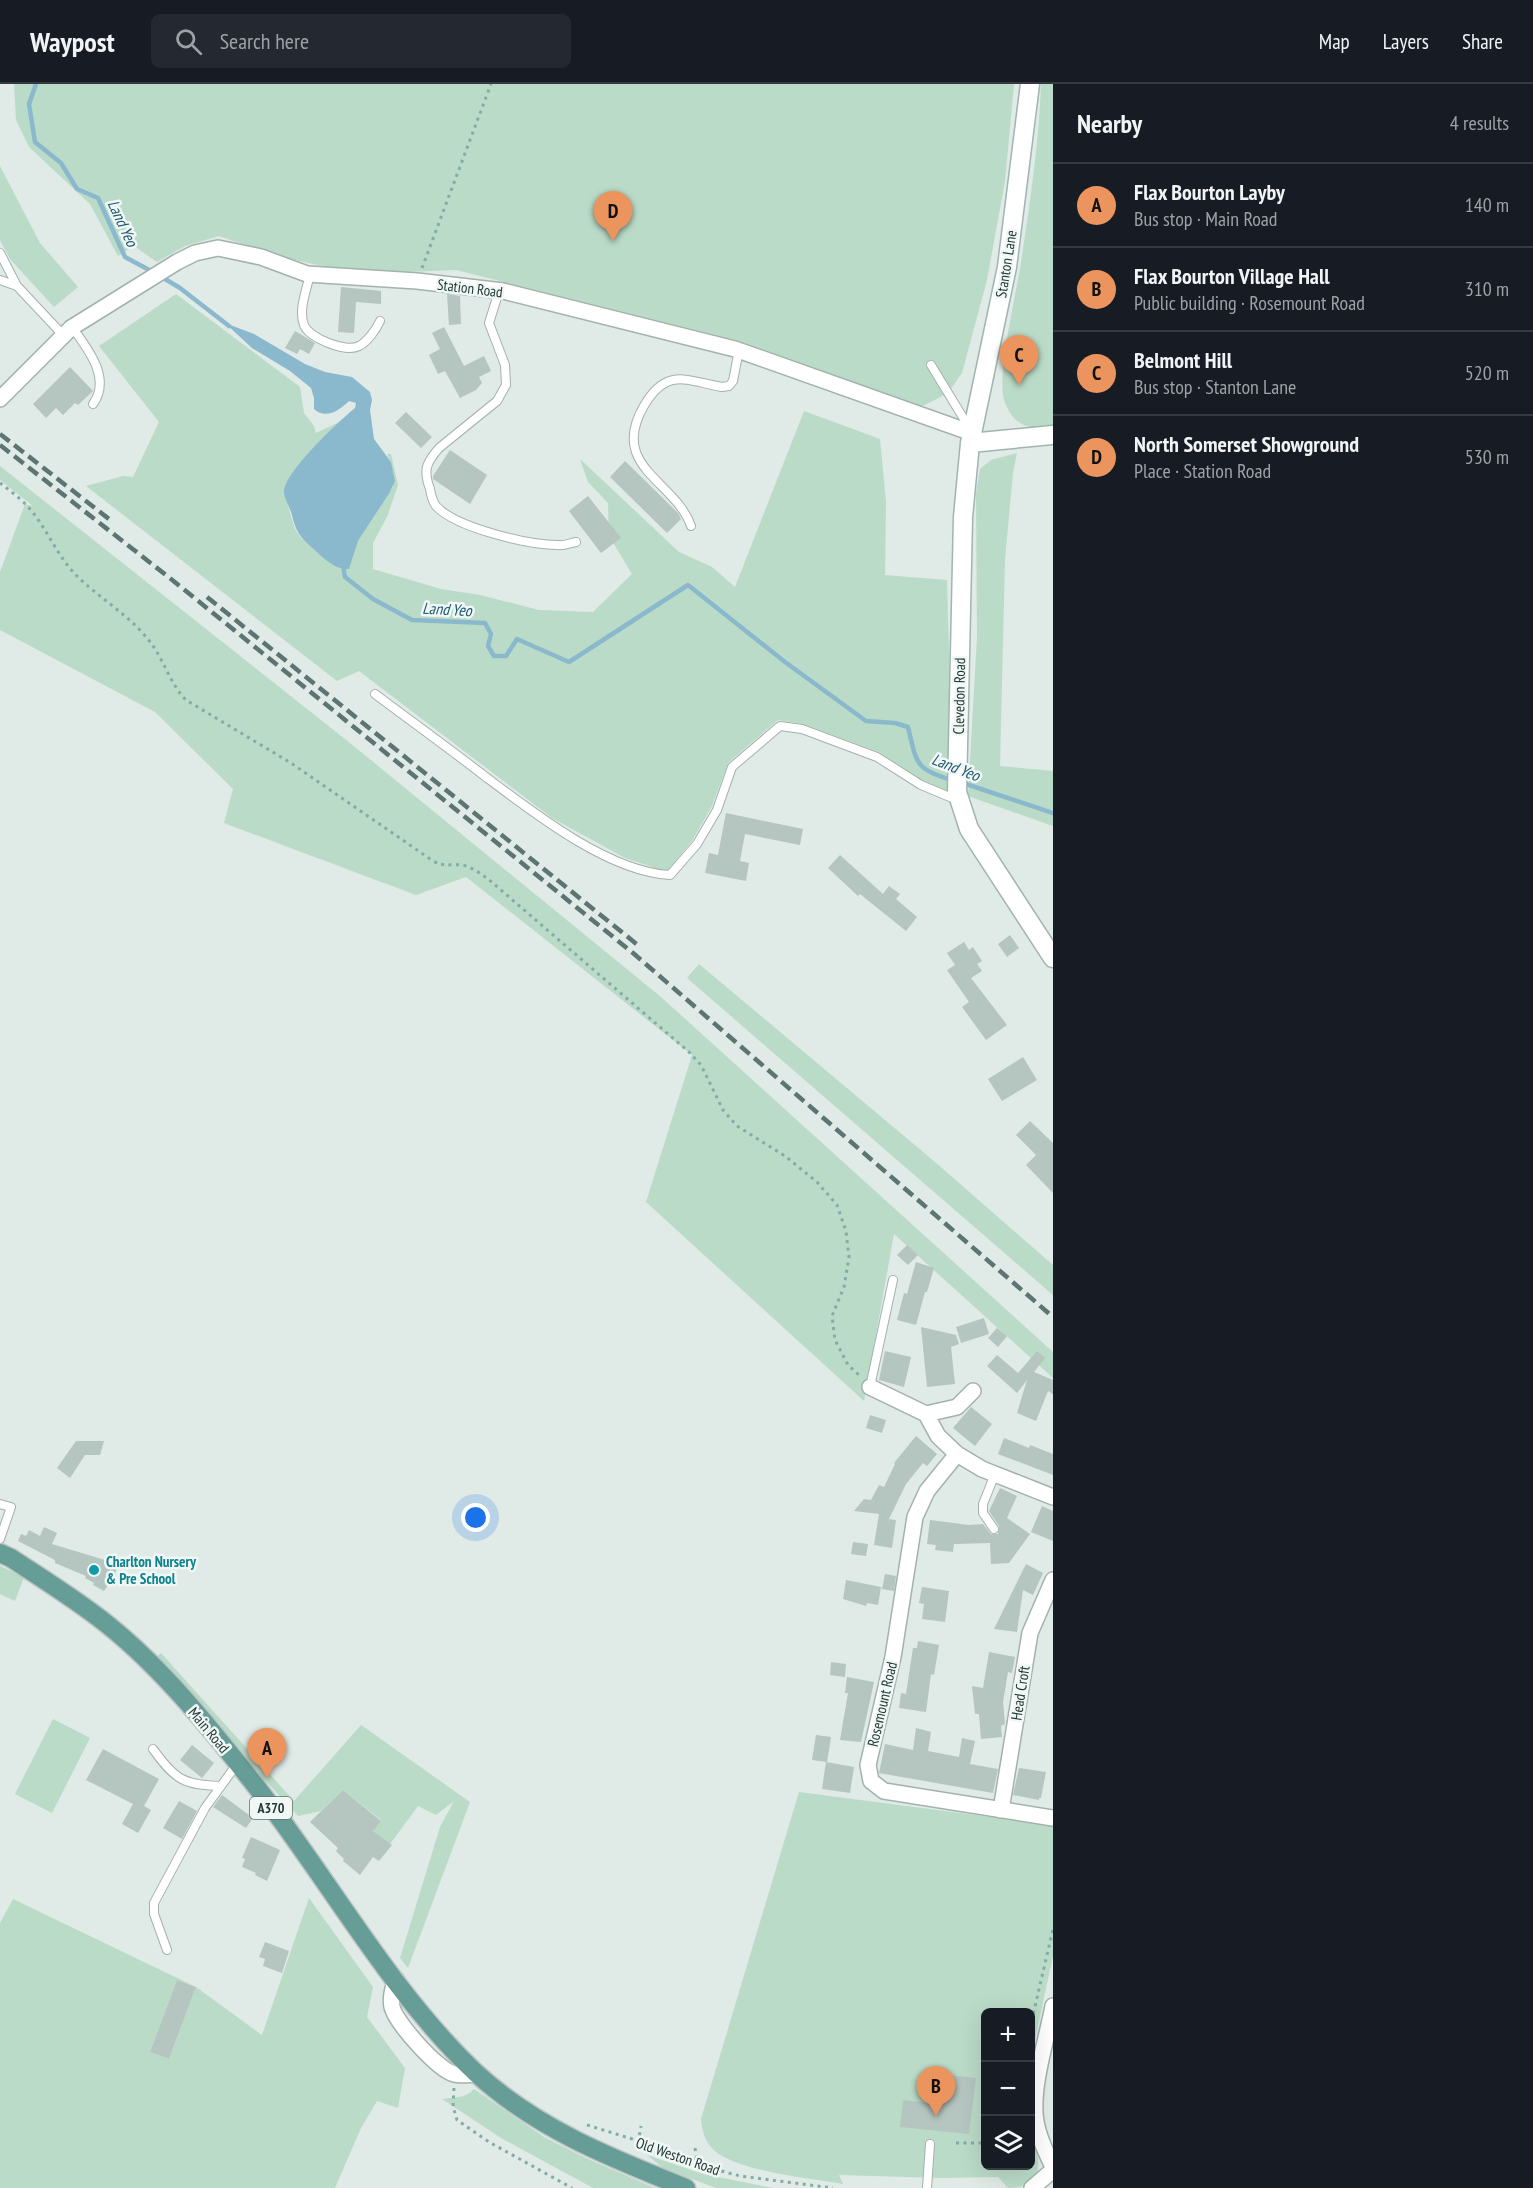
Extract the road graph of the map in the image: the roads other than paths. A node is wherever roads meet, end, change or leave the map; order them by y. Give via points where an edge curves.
1 (1030, 84) edge
2 (0, 253) edge
3 (310, 274) junction
4 (0, 280) edge
5 (17, 286) junction
6 (499, 291) junction
7 (380, 321) dead end
8 (68, 331) junction
9 (739, 350) junction
10 (931, 365) dead end
11 (1, 399) edge
12 (93, 404) dead end
13 (1053, 435) edge
14 (971, 438) junction
15 (692, 526) dead end
16 (576, 542) dead end
17 (375, 694) dead end
18 (957, 796) junction
19 (1053, 958) edge
20 (892, 1280) dead end
21 (870, 1387) joint
22 (973, 1391) dead end
23 (926, 1414) junction
24 (957, 1454) junction
25 (995, 1474) junction
26 (1053, 1497) edge
27 (0, 1504) edge
28 (994, 1528) dead end
29 (0, 1539) edge
30 (0, 1553) edge
31 (1053, 1580) edge
32 (153, 1749) dead end
33 (237, 1764) junction
34 (222, 1786) junction
35 (1000, 1810) junction
36 (1053, 1818) edge
37 (167, 1950) dead end
38 (396, 1979) junction
39 (1053, 2006) edge
40 (477, 2074) junction
41 (930, 2144) dead end
42 (1053, 2168) edge
43 (686, 2188) edge
44 (927, 2188) edge
45 (1032, 2188) edge

1 - 14 main road, Stanton Lane via 1007,267
2 - 5 lane
3 - 6 street, Station Road
3 - 7 lane via 302,309 305,329 347,349 367,340
3 - 8 street, Station Road via 261,257 218,248 195,253
4 - 5 lane
5 - 8 lane
6 - 9 street, Station Road
6 - 16 lane via 489,323 505,365 506,385 497,401 431,456 425,470 428,484 435,505 472,527 524,542 561,546
8 - 11 street, Station Road
8 - 12 lane via 98,371 101,389
9 - 14 street, Station Road
9 - 15 lane via 729,386 669,380 646,403 634,435 639,459 681,507
10 - 14 lane
13 - 14 main road
14 - 18 main road, Clevedon Road via 963,517
17 - 18 lane via 547,822 624,866 654,874 670,875 698,844 717,810 732,767 780,726 802,729 877,758 921,785
18 - 19 main road, Clevedon Road via 969,829
20 - 21 lane
21 - 23 street
22 - 23 street via 957,1407
23 - 24 street via 938,1436
24 - 25 street
24 - 35 street, Rosemount Road via 927,1491 915,1517 893,1657 868,1765 871,1781 884,1791
25 - 26 street
25 - 28 lane via 982,1513
27 - 29 lane via 10,1507
30 - 33 main road, Main Road / A370 via 110,1627 173,1687
31 - 35 street, Head Croft via 1030,1633
32 - 34 lane via 166,1767 187,1783
33 - 34 lane
33 - 38 main road, Main Road / A370
34 - 37 lane via 205,1808 154,1903
35 - 36 street, Rosemount Road
38 - 40 main road, Main Road / A370 via 440,2036
38 - 40 street via 392,2008 429,2057 455,2074
39 - 42 street via 1035,2092 1035,2115
40 - 43 main road, Main Road / A370 via 567,2137
41 - 44 lane
42 - 45 street

